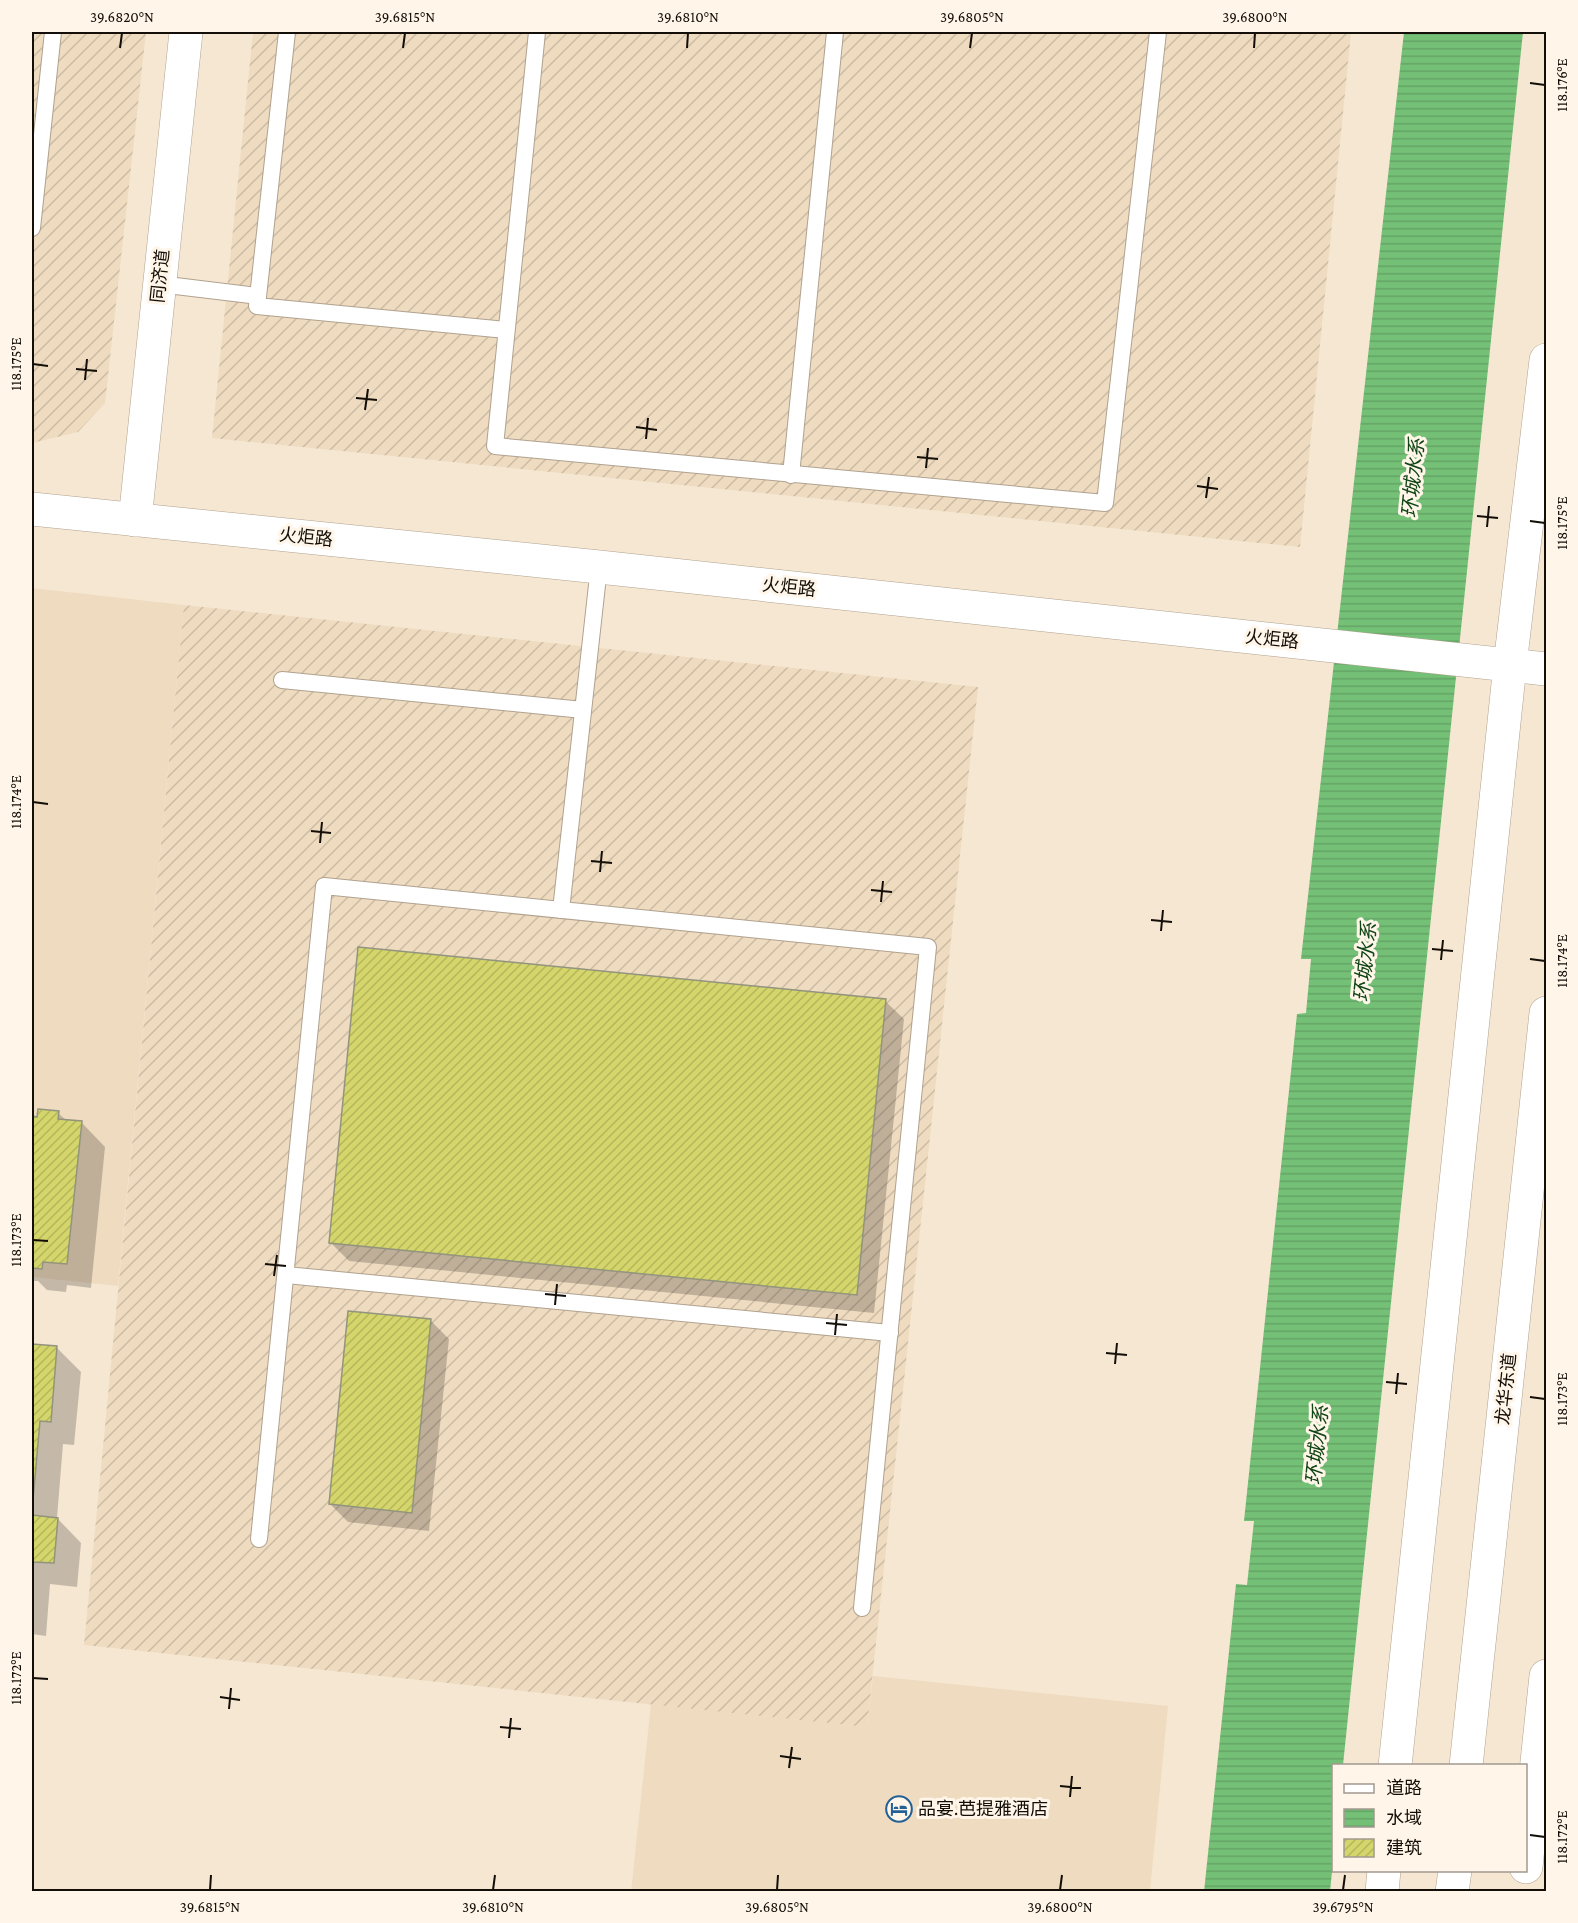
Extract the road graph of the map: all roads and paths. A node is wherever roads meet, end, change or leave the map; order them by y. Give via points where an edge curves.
1 (53, 32) edge
2 (186, 32) edge
3 (286, 32) edge
4 (537, 32) edge
5 (835, 32) edge
6 (1158, 32) edge
7 (32, 228) edge
8 (159, 284) junction
9 (258, 296) junction
10 (506, 330) junction
11 (1546, 360) edge
12 (790, 475) junction
13 (32, 509) edge
14 (135, 520) junction
15 (599, 567) junction
16 (1510, 665) junction
17 (1546, 669) edge
18 (282, 680) dead end
19 (583, 710) junction
20 (561, 910) junction
21 (1546, 1013) edge
22 (286, 1275) junction
23 (890, 1333) junction
24 (259, 1539) dead end
25 (862, 1608) dead end
26 (1546, 1676) edge
27 (1395, 1764) edge
28 (1466, 1764) edge
29 (1527, 1851) edge
30 (1384, 1872) edge
31 (1455, 1872) edge
32 (1525, 1872) edge
33 (1382, 1892) edge
34 (1452, 1892) edge
35 (1523, 1892) edge

1 - 7 lane
2 - 8 street, 同济道
3 - 9 lane
4 - 10 lane
5 - 12 lane
6 - 12 lane via 1105,503
8 - 9 lane
8 - 14 street, 同济道
9 - 10 lane via 257,306
10 - 12 lane via 495,446
11 - 16 street
13 - 14 street, 火炬路
14 - 15 street, 火炬路
15 - 16 street, 火炬路
15 - 19 lane
16 - 17 street, 火炬路
16 - 27 street
18 - 19 lane
19 - 20 lane
20 - 22 lane via 324,886
20 - 23 lane via 928,947
21 - 28 street, 龙华东道
22 - 23 lane
22 - 24 lane
23 - 25 lane
26 - 29 street
30 - 33 street
31 - 34 street
32 - 35 street

